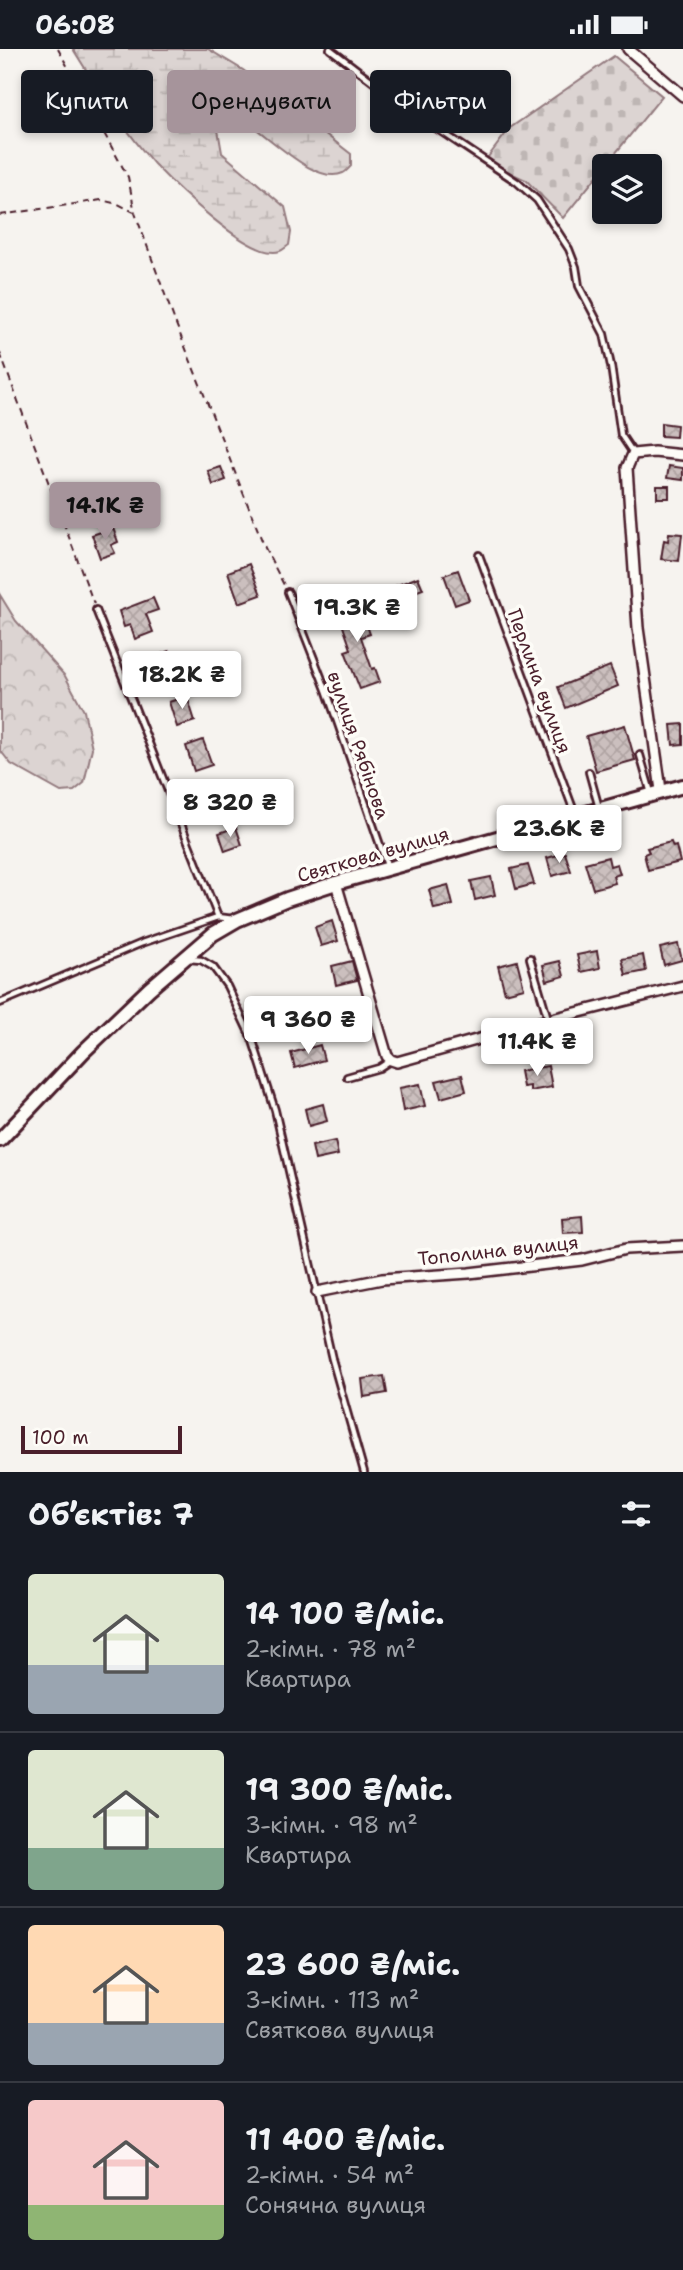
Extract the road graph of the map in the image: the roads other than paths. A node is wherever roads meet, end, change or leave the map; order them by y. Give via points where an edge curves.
1 (330, 49) edge
2 (628, 49) edge
3 (683, 96) edge
4 (633, 454) junction
5 (683, 455) edge
6 (479, 555) dead end
7 (288, 592) road end
8 (96, 610) road end
9 (640, 755) dead end
10 (589, 772) dead end
11 (683, 786) edge
12 (656, 792) junction
13 (599, 809) junction
14 (576, 815) junction
15 (388, 869) junction
16 (336, 883) junction
17 (218, 917) junction
18 (237, 920) junction
19 (530, 958) dead end
20 (186, 959) junction
21 (683, 986) edge
22 (0, 1003) edge
23 (548, 1020) junction
24 (391, 1061) junction
25 (347, 1077) dead end
26 (0, 1140) edge
27 (683, 1246) edge
28 (317, 1292) junction
29 (364, 1472) edge

1 - 4 lane via 537,200 569,249 579,286 604,334 621,435
2 - 3 street
4 - 5 street
4 - 12 street via 627,468
6 - 14 lane, Перлина вулиця
7 - 15 lane, вулиця Рябінова
8 - 17 lane
9 - 12 lane
10 - 13 lane
11 - 12 main road, Святкова вулиця
12 - 13 main road, Святкова вулиця
13 - 14 main road, Святкова вулиця
14 - 15 main road, Святкова вулиця
15 - 16 main road, Святкова вулиця
16 - 18 main road, Святкова вулиця
16 - 24 street
17 - 18 lane
17 - 22 lane via 142,943
18 - 20 main road, Святкова вулиця
19 - 23 lane
20 - 26 main road, Святкова вулиця via 83,1052
20 - 28 lane via 213,967 253,1041 275,1110
21 - 23 street
23 - 24 street
24 - 25 lane
27 - 28 street, Тополина вулиця via 626,1249 582,1261 382,1279
28 - 29 lane

